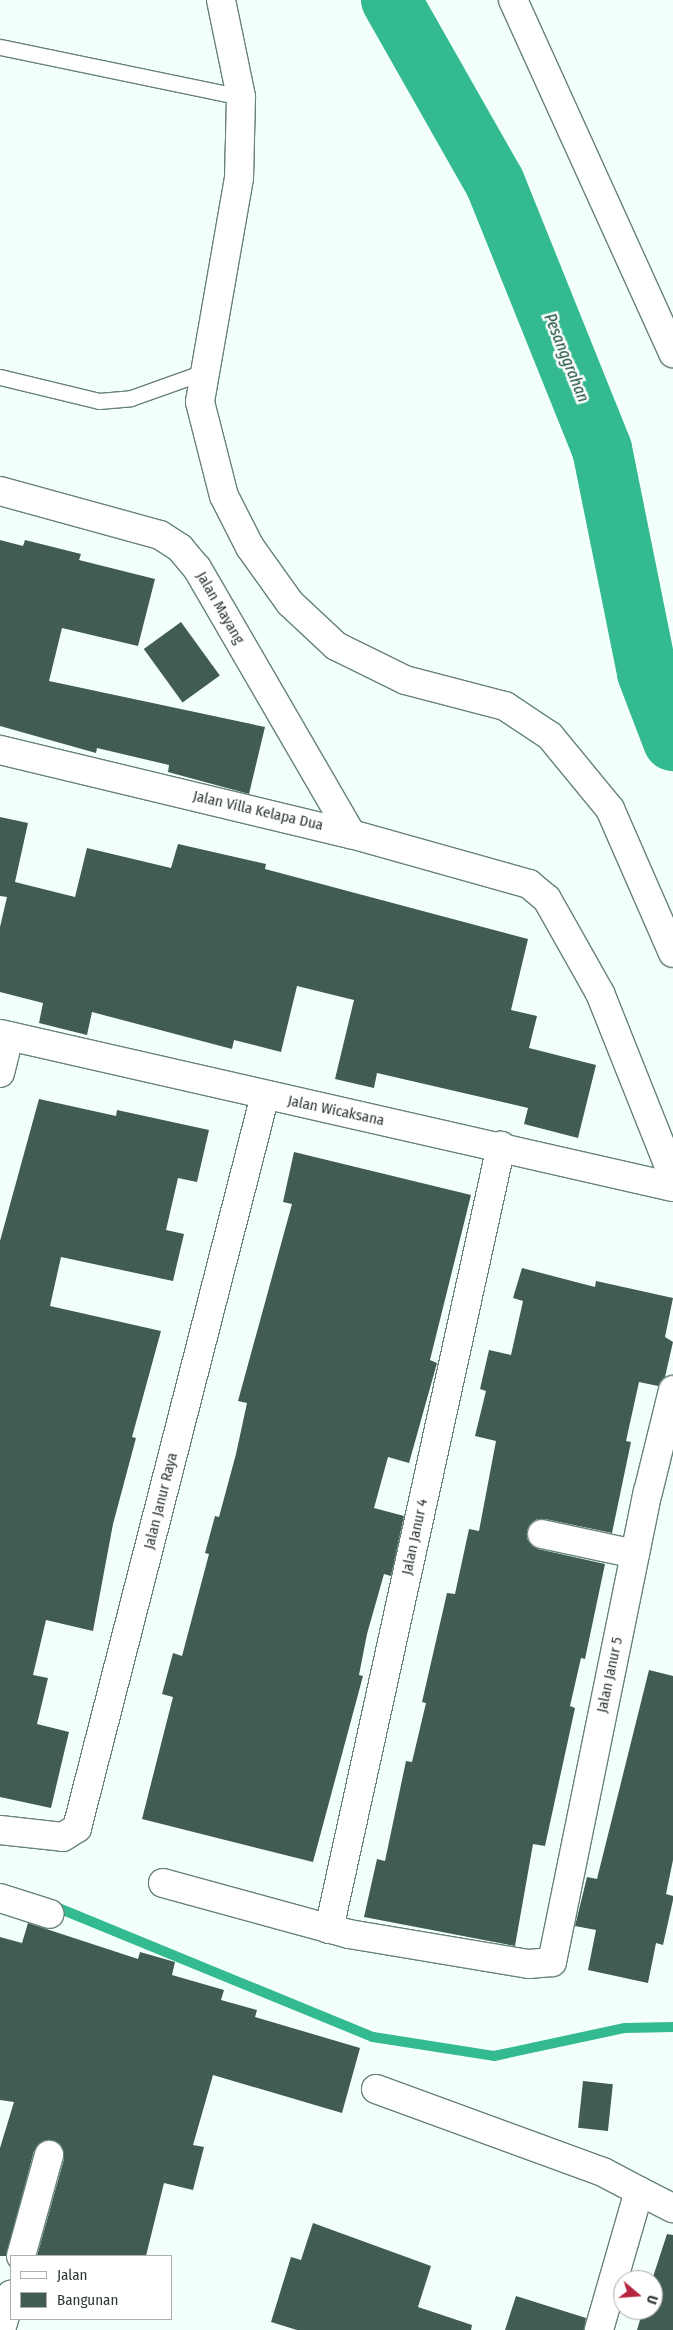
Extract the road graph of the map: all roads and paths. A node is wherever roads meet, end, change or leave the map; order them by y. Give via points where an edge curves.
1 (221, 0) edge
2 (513, 0) edge
3 (0, 47) edge
4 (241, 96) junction
5 (673, 353) edge
6 (204, 372) junction
7 (0, 377) edge
8 (0, 491) edge
9 (0, 750) edge
10 (351, 834) junction
11 (673, 953) edge
12 (5, 1035) edge
13 (0, 1073) edge
14 (265, 1095) junction
15 (501, 1146) junction
16 (673, 1176) edge
17 (673, 1187) edge
18 (673, 1390) edge
19 (542, 1534) dead end
20 (635, 1554) junction
21 (0, 1830) edge
22 (163, 1883) dead end
23 (0, 1898) edge
24 (50, 1914) dead end
25 (329, 1929) junction
26 (376, 2089) dead end
27 (49, 2155) dead end
28 (639, 2191) junction
29 (673, 2208) edge
30 (22, 2255) edge
31 (10, 2298) edge
32 (1, 2330) edge
33 (599, 2330) edge

1 - 4 street
2 - 5 street
3 - 4 lane
4 - 6 street via 239,178
6 - 7 lane via 130,398 99,401
6 - 11 street via 200,402 224,496 250,547 290,603 336,646 405,680 505,706 550,736 610,810
8 - 10 street, Jalan Mayang via 160,535 180,548 197,568
9 - 10 street, Jalan Villa Kelapa Dua
10 - 16 street, Jalan Villa Kelapa Dua via 514,877 547,899 586,967
12 - 13 street
12 - 14 street, Jalan Wicaksana
14 - 15 street, Jalan Wicaksana
14 - 21 street, Jalan Janur Raya via 77,1828 63,1837
15 - 17 street, Jalan Wicaksana
15 - 25 street, Jalan Janur 4
18 - 20 street, Jalan Janur 5
19 - 20 street
20 - 25 street, Jalan Janur 5 via 552,1962 529,1964
22 - 25 street
23 - 24 street
26 - 28 street via 603,2172
27 - 30 street
28 - 29 street
28 - 33 street
31 - 32 street

